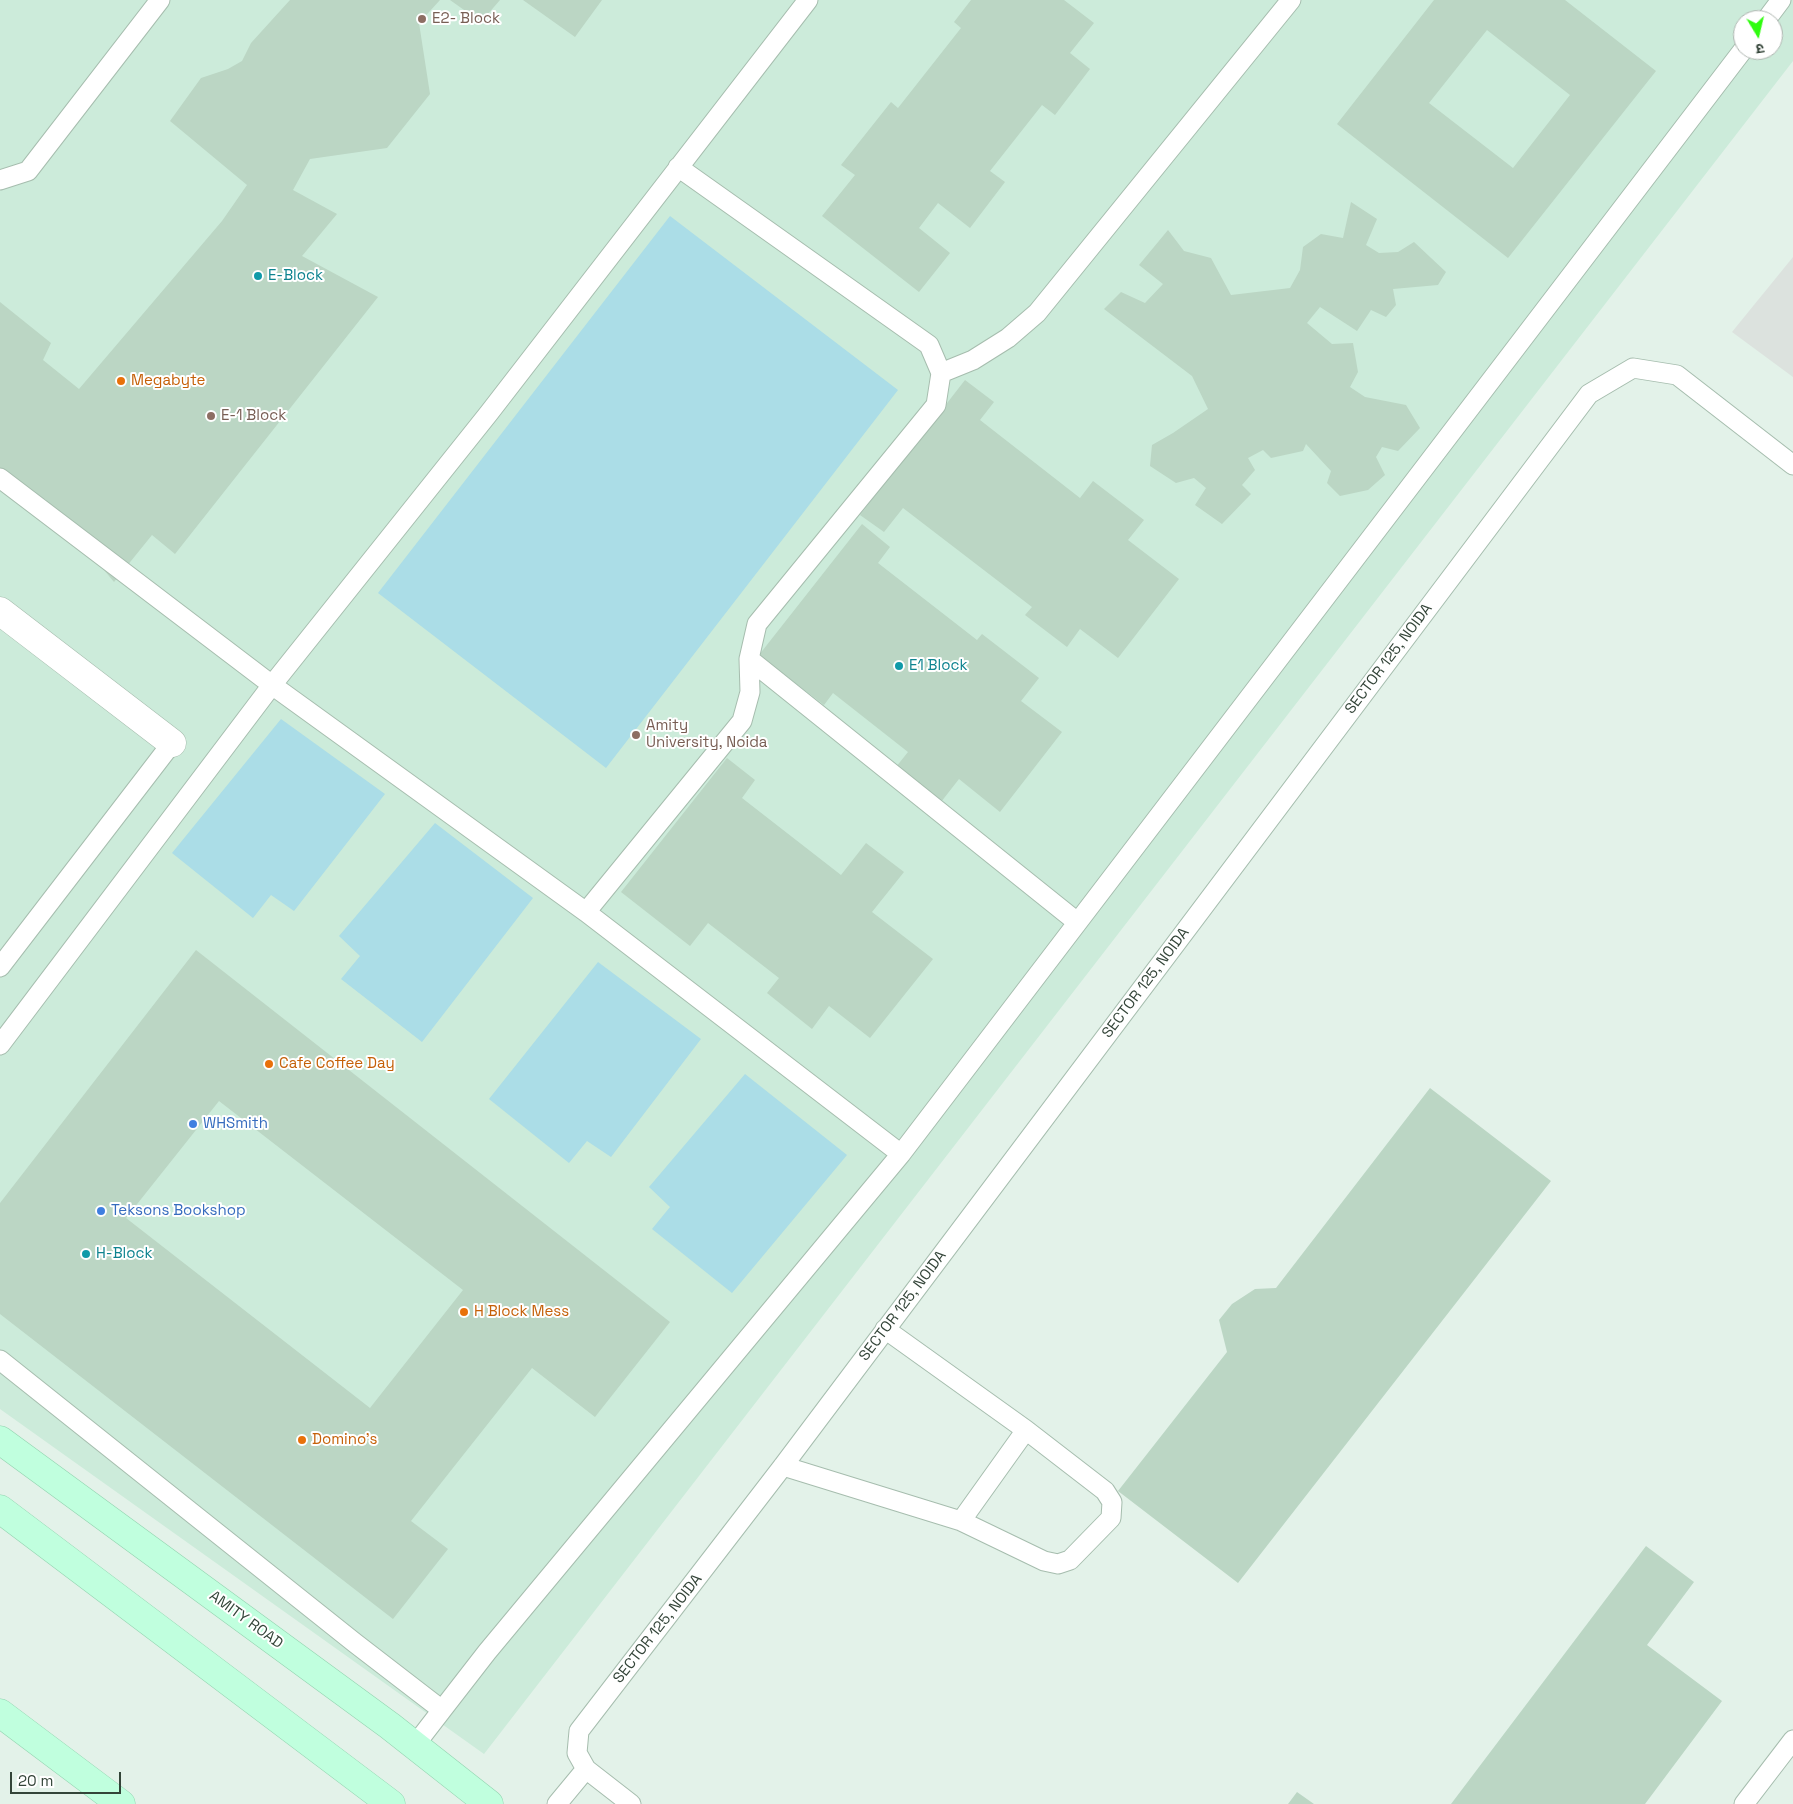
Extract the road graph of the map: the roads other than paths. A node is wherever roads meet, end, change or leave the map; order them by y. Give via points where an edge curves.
1 (160, 0) edge
2 (808, 0) edge
3 (1292, 0) edge
4 (1735, 60) edge
5 (678, 167) junction
6 (0, 180) edge
7 (941, 374) junction
8 (1793, 465) edge
9 (0, 478) edge
10 (0, 610) edge
11 (749, 659) junction
12 (272, 685) junction
13 (172, 743) joint
14 (586, 912) junction
15 (1077, 922) junction
16 (0, 967) edge
17 (0, 1045) edge
18 (901, 1154) junction
19 (885, 1329) junction
20 (0, 1360) edge
21 (1026, 1430) junction
22 (0, 1440) edge
23 (783, 1466) junction
24 (0, 1509) edge
25 (961, 1521) junction
26 (442, 1710) junction
27 (0, 1713) edge
28 (1793, 1740) edge
29 (415, 1745) junction
30 (586, 1769) junction
31 (121, 1804) edge
32 (391, 1804) edge
33 (488, 1804) edge
34 (557, 1804) edge
35 (631, 1804) edge
36 (1744, 1804) edge

1 - 6 lane via 28,171
2 - 5 lane
3 - 7 lane via 1037,313 1008,338 974,360
4 - 15 lane
5 - 7 lane via 929,345
5 - 12 lane via 489,413
7 - 11 lane via 936,405 757,624
8 - 19 lane, SECTOR 125, NOIDA via 1677,375 1633,368 1589,394
9 - 12 lane
10 - 13 street
11 - 14 lane via 750,692 742,721
11 - 15 lane
12 - 14 lane
12 - 17 lane
13 - 16 lane
14 - 18 lane
15 - 18 lane
18 - 26 lane
19 - 21 lane
19 - 23 lane, SECTOR 125, NOIDA
20 - 26 lane
21 - 25 lane
21 - 25 lane via 1105,1491 1112,1502 1111,1518 1070,1560 1058,1564 1044,1561
22 - 29 street, AMITY ROAD
23 - 25 lane
23 - 30 lane, SECTOR 125, NOIDA via 579,1731 577,1752
24 - 32 street
26 - 29 lane
27 - 31 street
28 - 36 lane
29 - 33 street, AMITY ROAD
30 - 34 lane
30 - 35 lane

